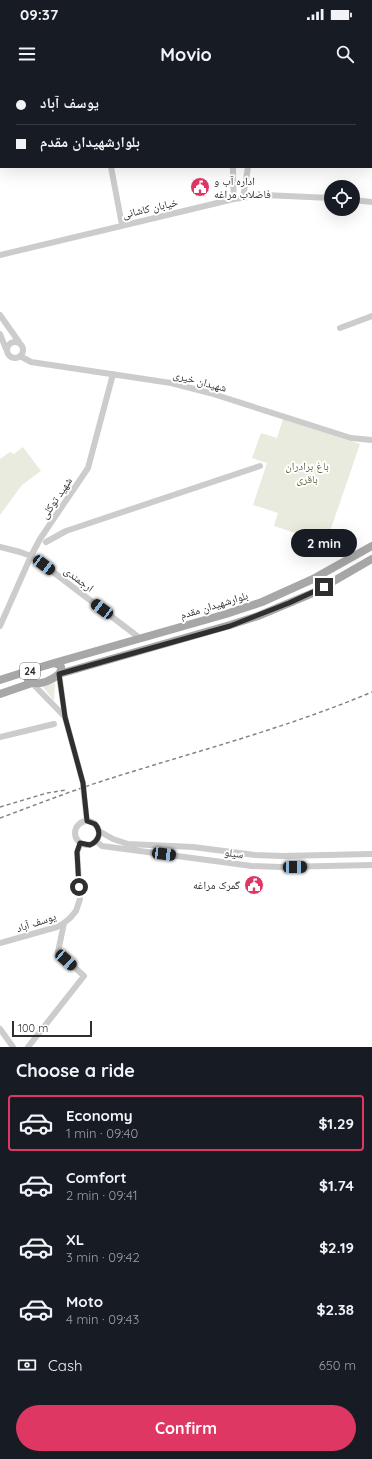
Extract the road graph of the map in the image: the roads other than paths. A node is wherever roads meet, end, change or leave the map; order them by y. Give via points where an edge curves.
1 (111, 168) edge
2 (234, 168) edge
3 (248, 168) edge
4 (243, 198) junction
5 (324, 198) edge
6 (234, 199) junction
7 (360, 201) edge
8 (372, 202) edge
9 (122, 225) junction
10 (0, 255) edge
11 (0, 315) edge
12 (372, 316) edge
13 (340, 328) dead end
14 (0, 334) edge
15 (19, 342) junction
16 (7, 351) junction
17 (0, 356) edge
18 (20, 356) junction
19 (113, 374) junction
20 (372, 440) edge
21 (260, 466) dead end
22 (46, 542) dead end
23 (372, 546) edge
24 (0, 547) edge
25 (31, 556) junction
26 (372, 559) edge
27 (0, 626) edge
28 (138, 639) junction
29 (54, 663) junction
30 (31, 670) junction
31 (59, 674) junction
32 (0, 680) edge
33 (32, 683) junction
34 (0, 694) edge
35 (65, 717) junction
36 (54, 724) dead end
37 (0, 737) edge
38 (87, 821) junction
39 (99, 831) junction
40 (96, 841) junction
41 (80, 843) junction
42 (149, 849) junction
43 (372, 854) edge
44 (255, 855) junction
45 (372, 865) edge
46 (252, 866) junction
47 (64, 923) junction
48 (0, 943) edge
49 (0, 1029) edge
50 (13, 1047) edge
51 (28, 1047) edge

1 - 9 street
2 - 6 street
3 - 4 street
4 - 5 street, خیابان کاشانی via 264,195
4 - 6 street, خیابان کاشانی
6 - 9 street, خیابان کاشانی
7 - 8 street
9 - 10 street, خیابان کاشانی
11 - 15 street
12 - 13 street
14 - 16 street
15 - 16 street via 11,342
15 - 18 street via 23,349
16 - 17 street
16 - 18 street via 12,358
18 - 19 street, شهیدان خیری via 31,362
19 - 20 street, شهیدان خیری via 208,392 351,438
19 - 25 street, شهید توکلی via 88,468
21 - 22 street via 66,531
23 - 28 main road, بلوارشهیدان مقدم / 24 via 313,579 264,601
24 - 25 street, ارجمندی
25 - 27 street, شهید توکلی
25 - 28 street, ارجمندی
26 - 31 main road, 24 via 313,592 258,616
28 - 29 main road, بلوارشهیدان مقدم / 24
29 - 30 main road, 24
29 - 31 main road, 24 via 60,666
30 - 32 main road, 24
30 - 33 main road, 24 via 27,678
31 - 33 main road, 24 via 37,684
31 - 35 street
33 - 34 main road, 24
33 - 35 street
35 - 38 street, bridge via 83,783
36 - 37 street
38 - 39 street via 95,824
38 - 41 street via 76,829 76,838
39 - 40 street
39 - 42 street, سیلو via 113,839
40 - 41 street via 90,845
40 - 42 street, سیلو via 102,846
41 - 47 street, یوسف آباد via 77,852 80,899 76,911
42 - 44 street, سیلو via 193,848
42 - 46 street, سیلو
43 - 44 street, سیلو
44 - 46 street
45 - 46 street, سیلو
47 - 48 street, یوسف آباد
47 - 51 street via 58,952 84,976
49 - 50 street

